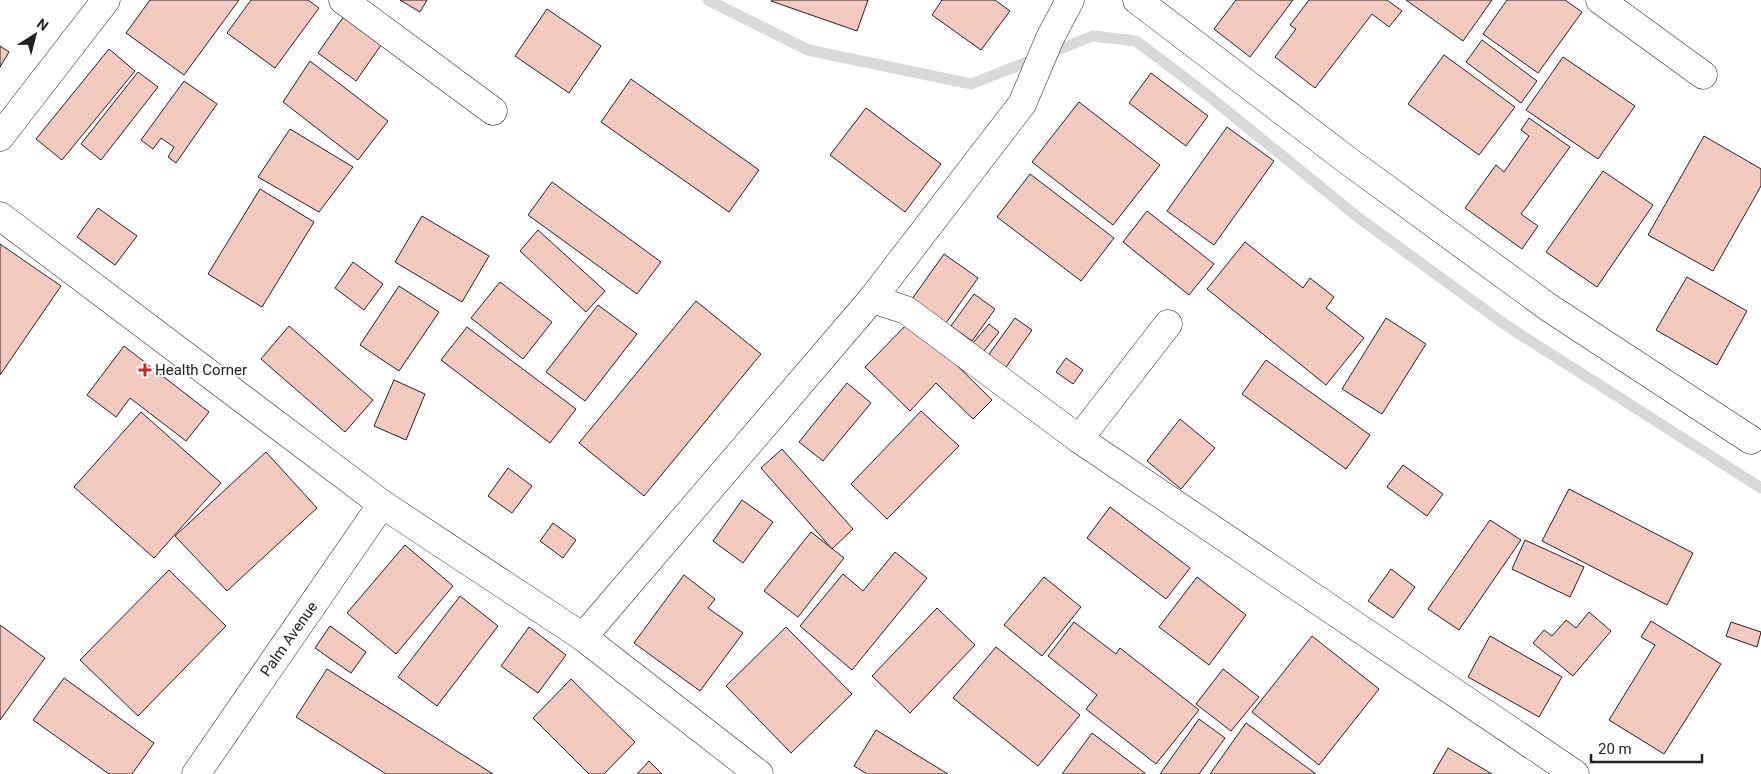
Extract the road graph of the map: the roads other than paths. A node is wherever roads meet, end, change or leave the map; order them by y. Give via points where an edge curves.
1 (106, 0) edge
2 (342, 0) edge
3 (1070, 0) edge
4 (1137, 0) edge
5 (1600, 0) edge
6 (1703, 75) dead end
7 (493, 111) dead end
8 (0, 137) edge
9 (0, 216) edge
10 (872, 299) junction
11 (1168, 324) dead end
12 (1079, 439) junction
13 (1751, 440) dead end
14 (382, 504) junction
15 (583, 637) junction
16 (196, 774) edge
17 (759, 774) edge
18 (1574, 774) edge

1 - 8 street
2 - 7 street
3 - 10 street via 1022,104
4 - 13 street via 1347,160 1548,307
5 - 6 street
9 - 14 street
10 - 12 street via 906,310
10 - 15 street
11 - 12 street
12 - 18 street
14 - 15 street
14 - 16 street, Palm Avenue
15 - 17 street

